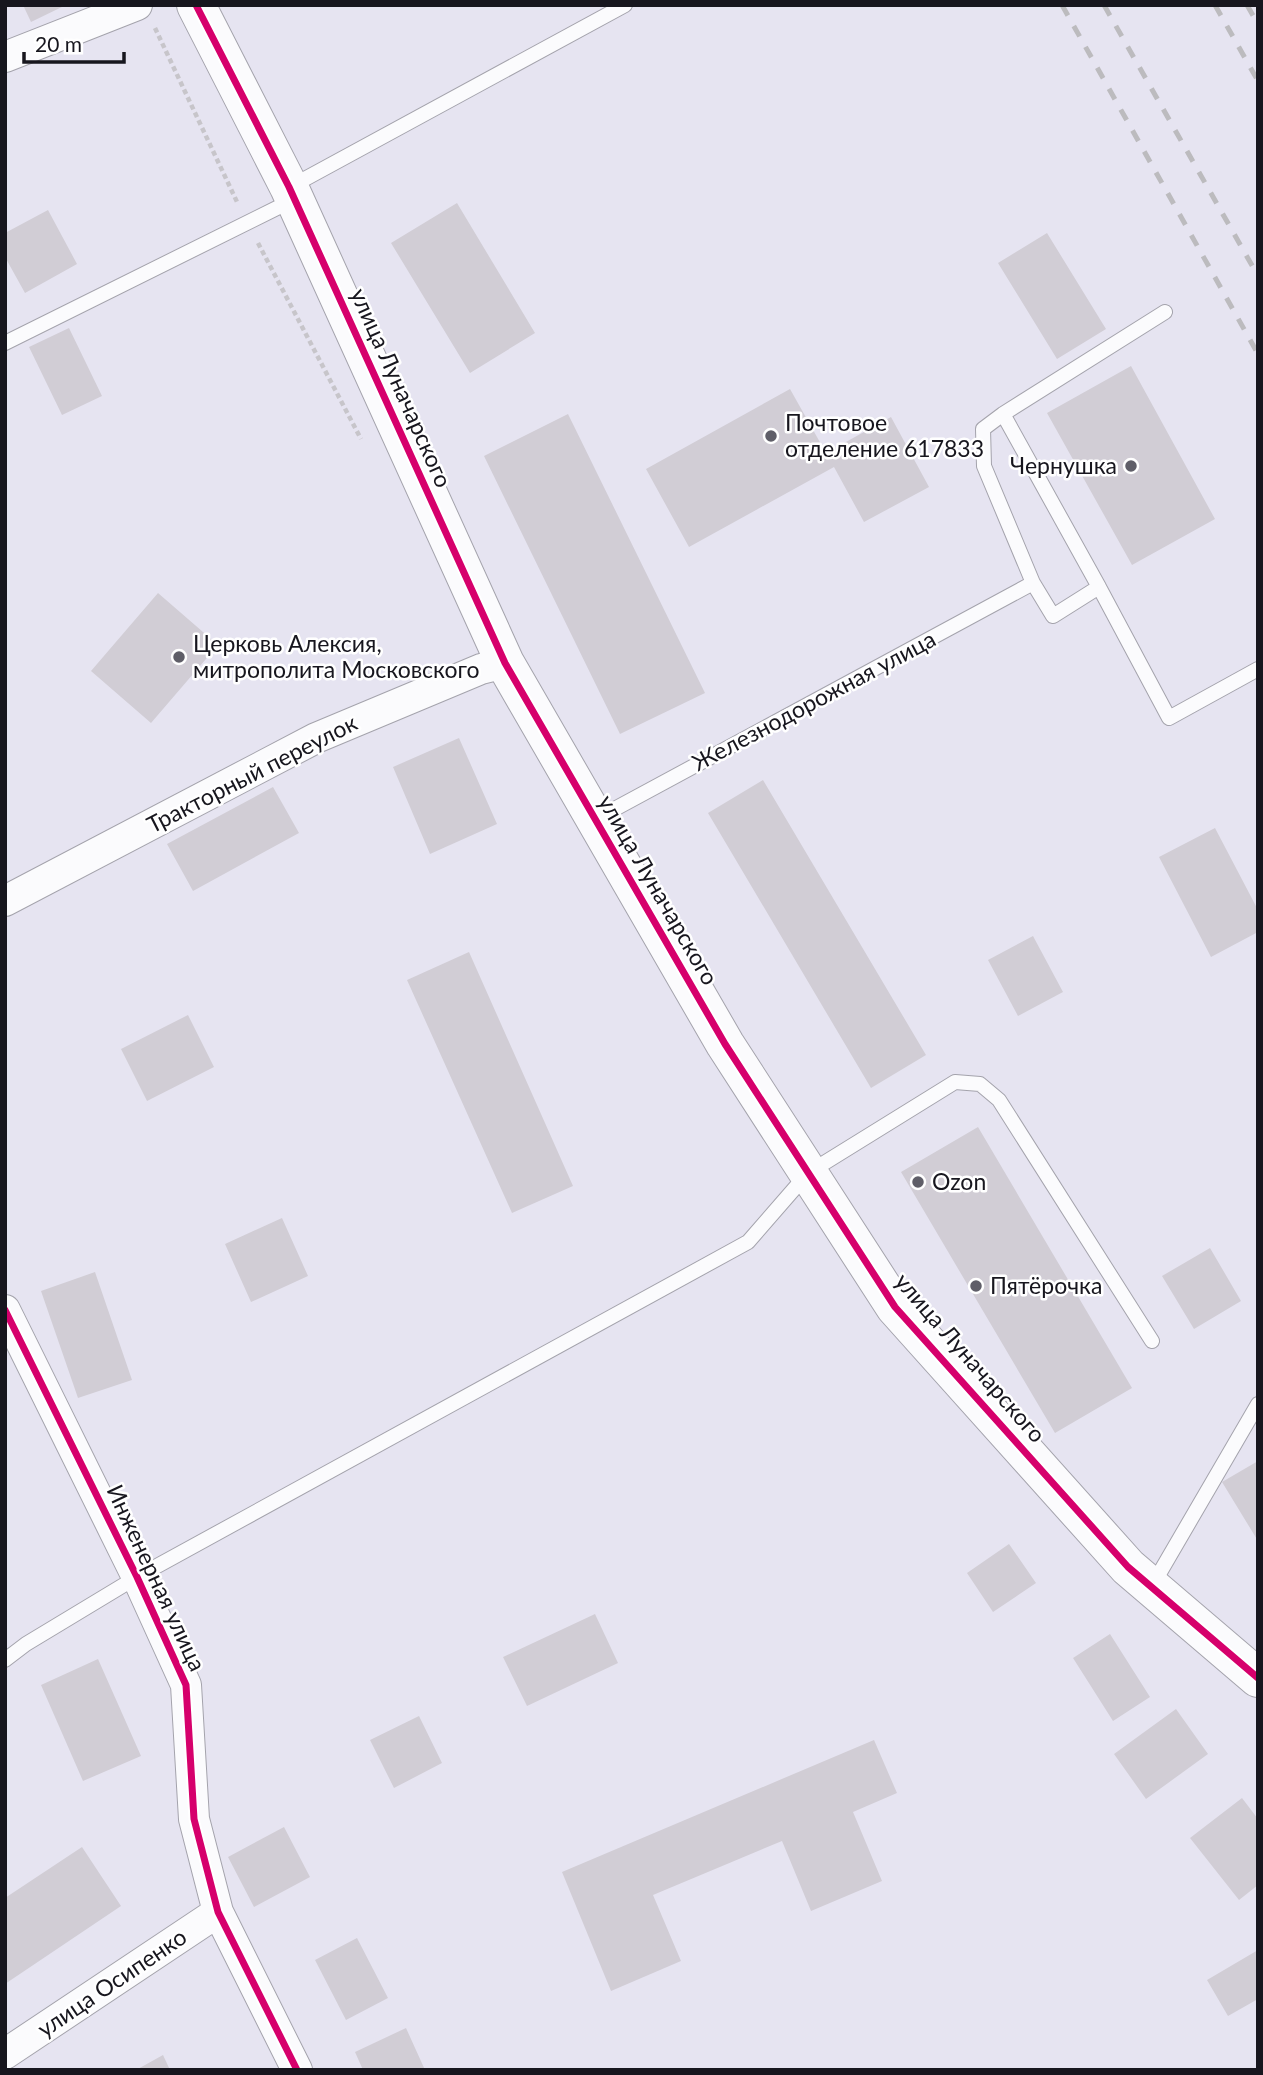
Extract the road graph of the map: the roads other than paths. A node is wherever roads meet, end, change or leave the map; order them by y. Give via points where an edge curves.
1 (197, 5) edge
2 (625, 5) edge
3 (143, 11) edge
4 (5, 57) edge
5 (291, 193) junction
6 (1165, 312) dead end
7 (5, 343) edge
8 (1003, 414) junction
9 (1032, 583) junction
10 (1099, 587) junction
11 (505, 663) junction
12 (1258, 669) edge
13 (595, 819) junction
14 (5, 901) edge
15 (808, 1173) junction
16 (5, 1310) edge
17 (1152, 1341) dead end
18 (1258, 1404) edge
19 (137, 1577) junction
20 (1151, 1587) junction
21 (5, 1660) edge
22 (1258, 1678) edge
23 (218, 1912) junction
24 (5, 2054) edge
25 (297, 2070) edge

1 - 5 street, улица Луначарского
2 - 5 lane
3 - 4 street
5 - 7 lane via 247,223
5 - 11 street, улица Луначарского
6 - 8 lane
8 - 9 lane via 983,429 984,466
8 - 10 lane
9 - 10 lane via 1054,616
9 - 13 lane, Железнодорожная улица
10 - 12 lane via 1169,718
11 - 13 street, улица Луначарского
11 - 14 street, Тракторный переулок via 316,737
13 - 15 street, улица Луначарского via 725,1044
15 - 17 lane via 955,1082 980,1084 999,1100
15 - 19 lane via 748,1242
15 - 20 street, улица Луначарского via 895,1307
16 - 19 street, Инженерная улица
18 - 20 lane
19 - 21 lane
19 - 23 street, Инженерная улица via 186,1685 194,1819
20 - 22 street, улица Луначарского
23 - 24 street, улица Осипенко
23 - 25 street, Инженерная улица

